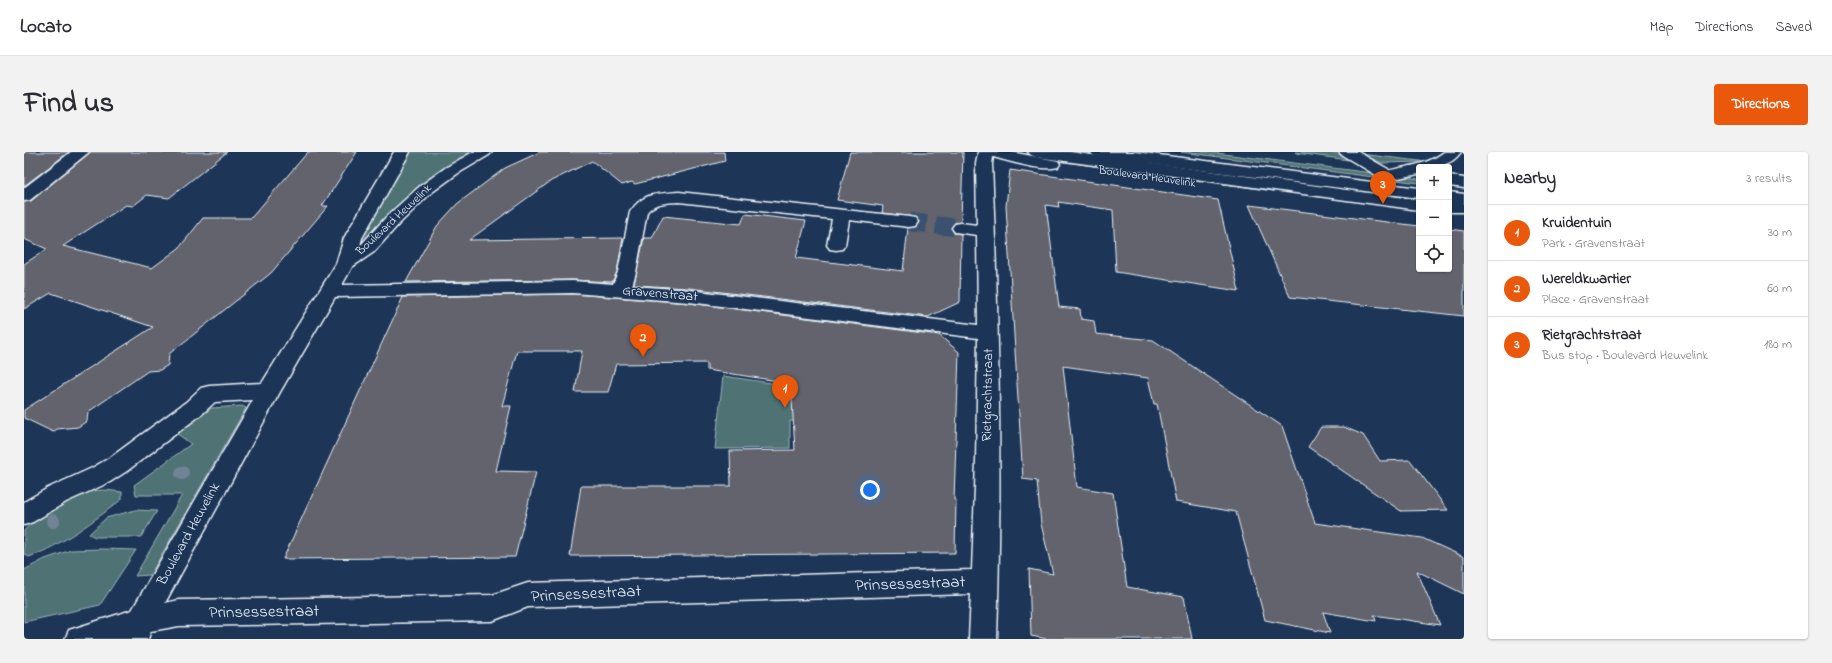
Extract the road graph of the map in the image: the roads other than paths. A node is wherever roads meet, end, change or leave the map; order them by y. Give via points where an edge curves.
1 (81, 152) edge
2 (402, 152) edge
3 (484, 152) edge
4 (986, 152) edge
5 (993, 152) edge
6 (1036, 152) edge
7 (1098, 152) edge
8 (1454, 152) edge
9 (1345, 160) edge
10 (1434, 164) edge
11 (1416, 169) edge
12 (1387, 173) junction
13 (1416, 177) edge
14 (1452, 181) edge
15 (1300, 183) junction
16 (1464, 183) edge
17 (1416, 192) edge
18 (24, 196) edge
19 (1452, 197) edge
20 (1464, 199) edge
21 (1416, 204) edge
22 (1464, 207) edge
23 (1452, 208) edge
24 (841, 215) junction
25 (909, 222) tunnel mouth
26 (961, 228) tunnel mouth
27 (986, 231) junction
28 (836, 245) dead end
29 (345, 264) junction
30 (621, 290) junction
31 (330, 291) junction
32 (988, 333) junction
33 (269, 391) junction
34 (24, 515) edge
35 (986, 582) junction
36 (138, 629) edge
37 (79, 639) edge
38 (983, 639) edge

1 - 18 street
2 - 29 street, Boulevard Heuvelink via 353,238
3 - 29 street, Boulevard Heuvelink via 425,190 368,248
4 - 27 street, Rietgrachtstraat
5 - 15 street, Boulevard Heuvelink via 1020,159 1291,198
6 - 15 street, Boulevard Heuvelink
7 - 15 street, Boulevard Heuvelink
8 - 10 street
9 - 12 street
11 - 12 street
12 - 13 street
14 - 16 street
15 - 17 street, Boulevard Heuvelink
15 - 21 street, Boulevard Heuvelink
19 - 20 street
22 - 23 street
24 - 25 street
24 - 28 street
24 - 30 street via 679,197 656,199 646,203 639,212
26 - 27 street
27 - 32 street, Rietgrachtstraat
29 - 31 street, Boulevard Heuvelink
30 - 31 street, Gravenstraat via 573,287
30 - 32 street, Gravenstraat
31 - 33 street, Boulevard Heuvelink
32 - 35 street, Rietgrachtstraat
33 - 34 street via 209,394 119,464 57,495
33 - 36 street, Boulevard Heuvelink
35 - 36 street, Prinsessestraat via 528,595 492,608 179,614
35 - 38 street, Rietgrachtstraat
36 - 37 street

